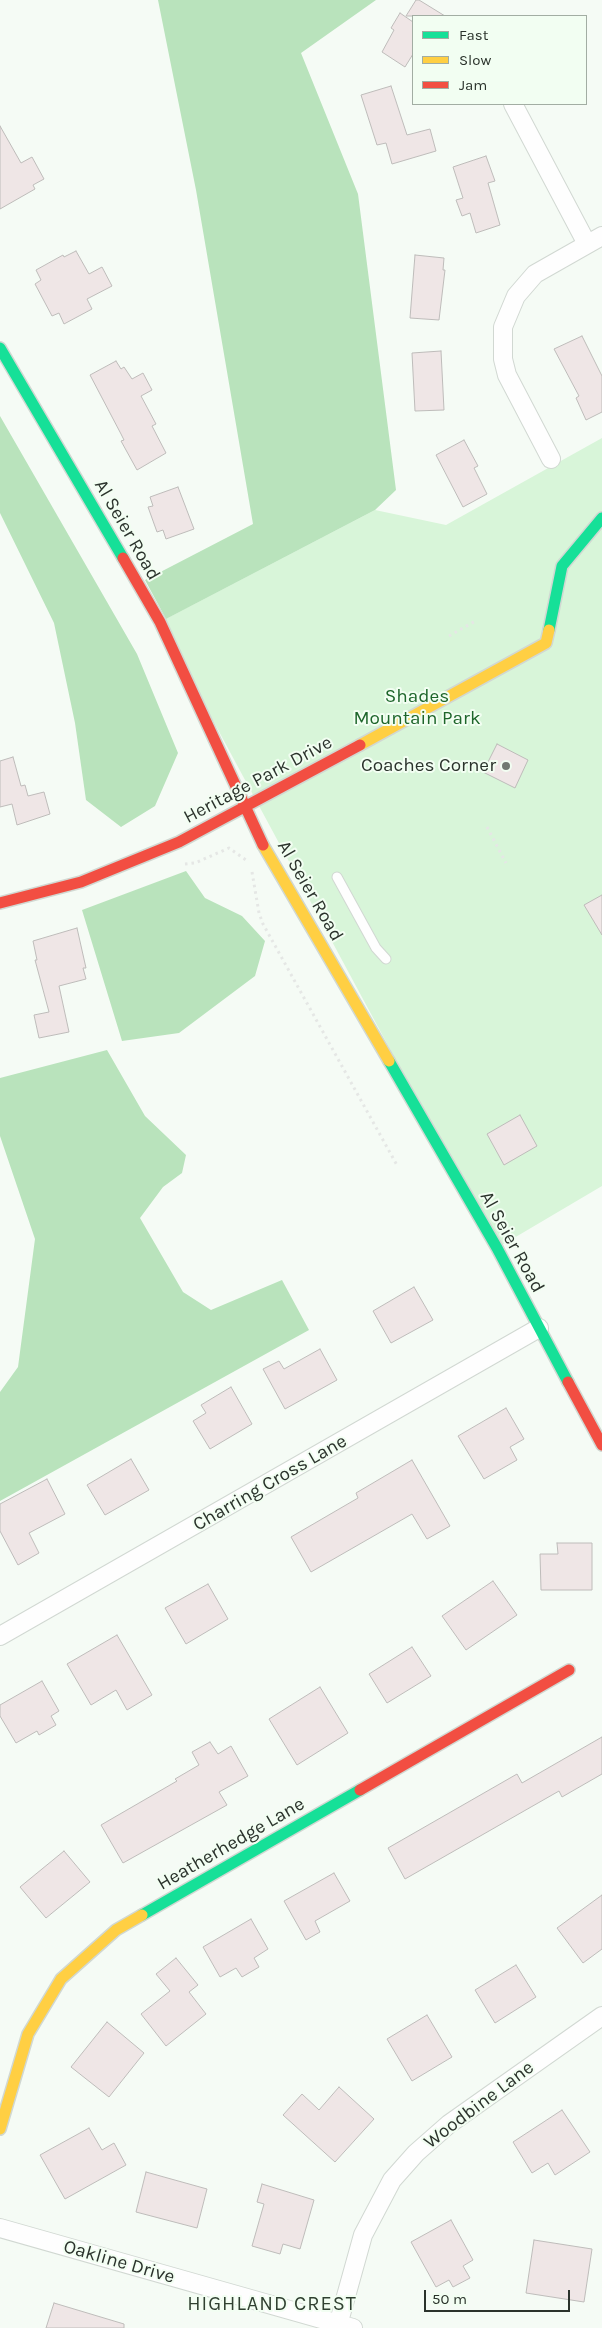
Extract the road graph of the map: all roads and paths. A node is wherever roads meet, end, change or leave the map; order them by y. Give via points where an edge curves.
1 (514, 105) edge
2 (595, 240) edge
3 (0, 348) edge
4 (551, 459) dead end
5 (602, 518) edge
6 (477, 620) dead end
7 (449, 636) dead end
8 (244, 809) junction
9 (487, 827) dead end
10 (248, 862) dead end
11 (506, 863) dead end
12 (184, 865) dead end
13 (251, 869) dead end
14 (337, 877) dead end
15 (0, 904) edge
16 (386, 959) dead end
17 (398, 1168) dead end
18 (539, 1328) junction
19 (602, 1445) edge
20 (0, 1636) edge
21 (568, 1670) dead end
22 (602, 2016) edge
23 (0, 2129) edge
24 (0, 2228) edge
25 (345, 2326) edge

1 - 2 street
2 - 4 street via 546,267 525,284 516,296 503,327 503,359 508,375
3 - 8 street, Al Seier Road via 160,622
5 - 8 street, Heritage Park Drive via 562,566 546,643
6 - 7 path
8 - 15 street, Heritage Park Drive via 179,842 81,882
8 - 18 street, Al Seier Road via 497,1248
9 - 11 path
10 - 12 path via 229,848
13 - 17 path via 258,913 263,924
14 - 16 lane via 376,948
18 - 19 street, Al Seier Road
18 - 20 street, Charring Cross Lane
21 - 23 street, Heatherhedge Lane via 116,1930 61,1979 28,2034
22 - 25 street, Woodbine Lane via 449,2124 392,2180 363,2235
24 - 25 street, Oakline Drive

